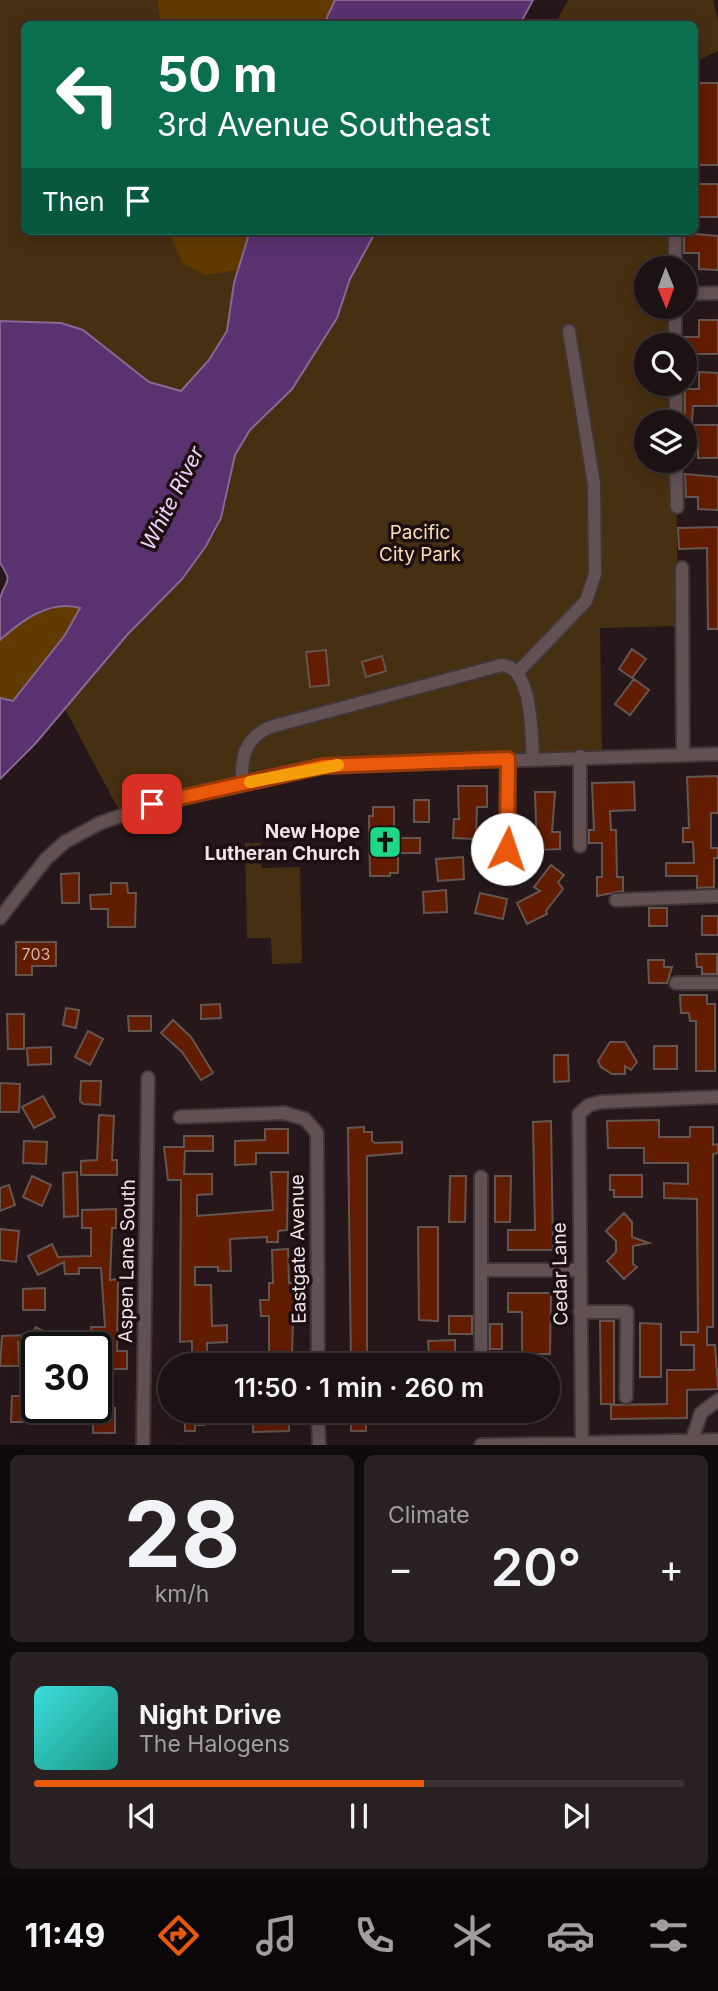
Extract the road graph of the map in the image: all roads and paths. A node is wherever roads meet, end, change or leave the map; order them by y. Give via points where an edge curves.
1 (675, 235) edge
2 (675, 256) edge
3 (718, 293) edge
4 (697, 294) edge
5 (569, 331) dead end
6 (676, 473) edge
7 (677, 507) dead end
8 (682, 568) dead end
9 (518, 672) junction
10 (683, 754) junction
11 (718, 754) edge
12 (580, 756) junction
13 (533, 758) junction
14 (508, 759) junction
15 (242, 784) junction
16 (580, 845) dead end
17 (502, 862) dead end
18 (718, 896) edge
19 (616, 900) dead end
20 (0, 918) edge
21 (718, 982) edge
22 (676, 983) dead end
23 (148, 1078) dead end
24 (718, 1097) edge
25 (180, 1117) dead end
26 (481, 1177) dead end
27 (481, 1270) junction
28 (579, 1270) junction
29 (580, 1312) junction
30 (318, 1353) edge
31 (481, 1353) dead end
32 (626, 1396) dead end
33 (718, 1400) edge
34 (318, 1423) edge
35 (692, 1440) junction
36 (718, 1440) edge
37 (582, 1442) junction
38 (143, 1445) edge
39 (319, 1445) edge
40 (481, 1445) edge

1 - 2 street
3 - 4 street
5 - 9 street via 595,494 595,574 586,601
6 - 7 street
8 - 10 street
9 - 13 street via 526,693
9 - 15 street via 502,665 485,668 270,727 247,744
10 - 11 street
10 - 12 street
12 - 13 street
12 - 16 street
13 - 14 street
14 - 15 street via 326,766
14 - 17 street via 509,834
15 - 20 street via 152,804 88,828 46,859
18 - 19 street
21 - 22 street
23 - 38 street, Aspen Lane South
24 - 28 street, Cedar Lane via 601,1102 579,1114
25 - 30 street, Eastgate Avenue via 284,1113 305,1119 317,1133
26 - 27 street
27 - 28 street
27 - 31 street
28 - 29 street, Cedar Lane
29 - 32 street via 626,1312
29 - 37 street, Cedar Lane
33 - 35 street via 701,1413
34 - 39 street
35 - 36 street
35 - 37 street
37 - 40 street

